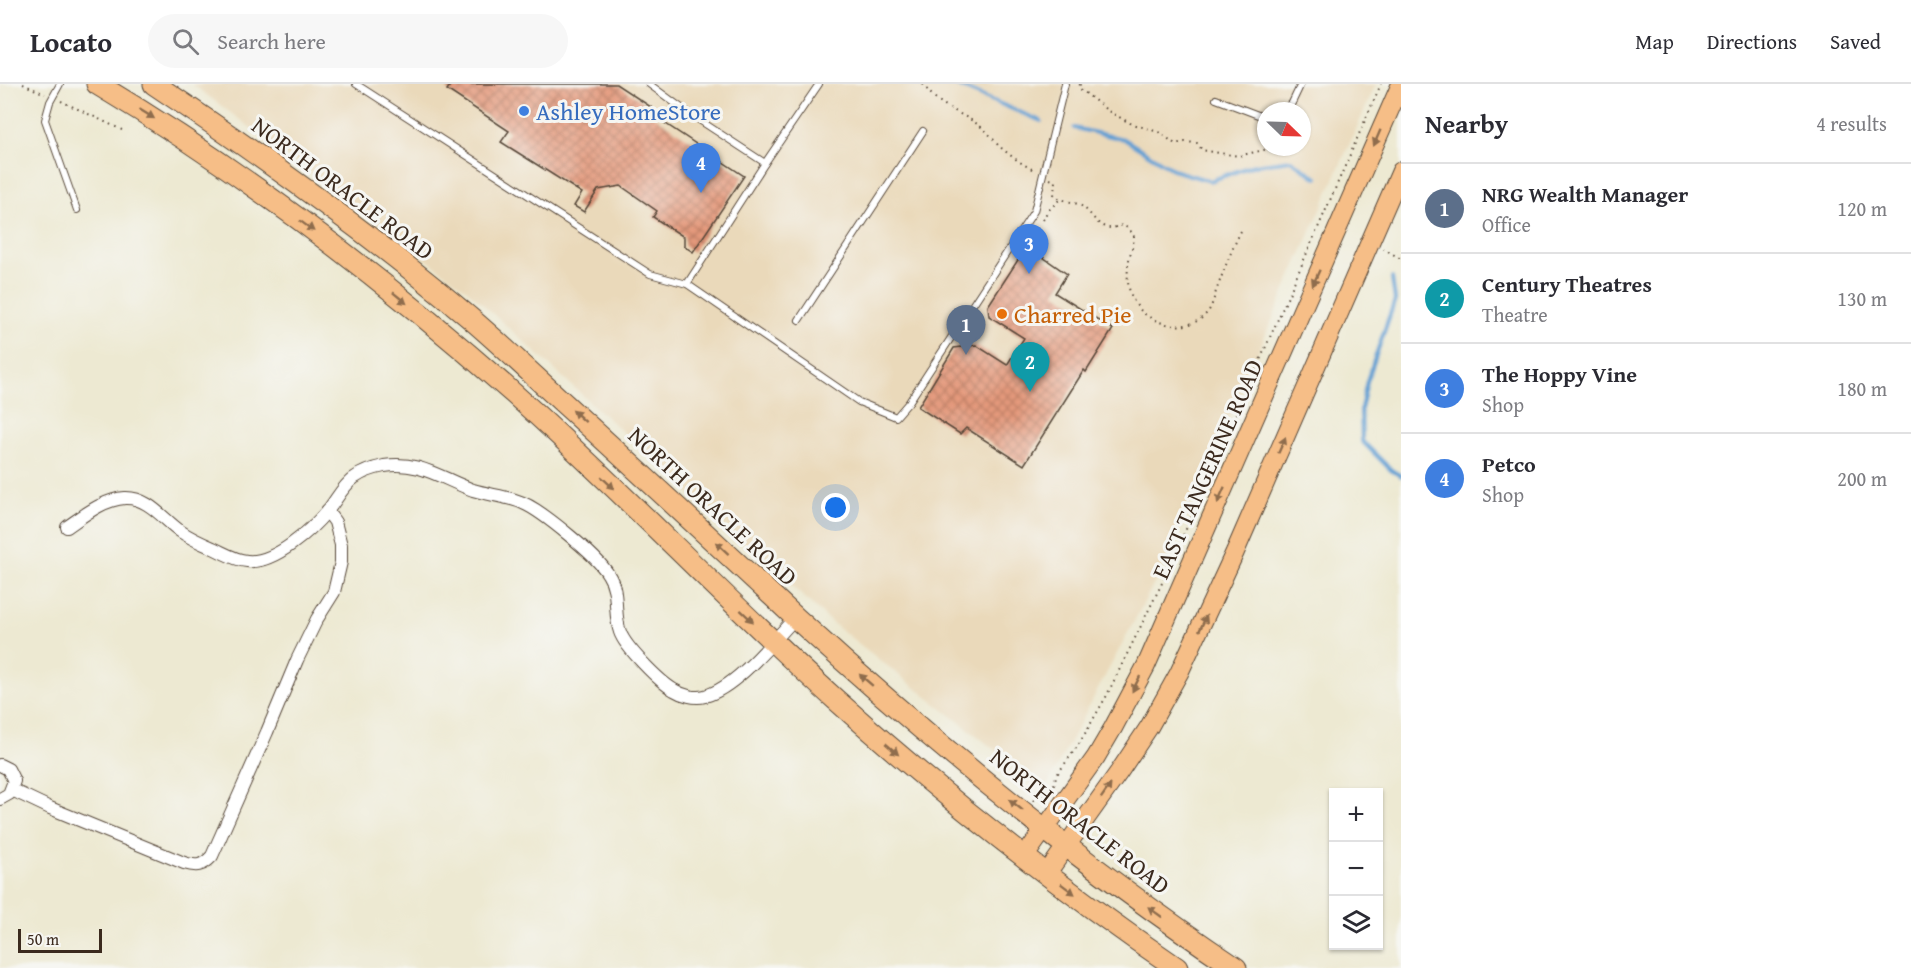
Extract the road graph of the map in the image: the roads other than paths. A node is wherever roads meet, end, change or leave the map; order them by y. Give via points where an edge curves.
1 (60, 84) edge
2 (97, 84) edge
3 (154, 84) edge
4 (356, 84) edge
5 (649, 84) edge
6 (819, 84) edge
7 (1065, 84) edge
8 (1300, 84) edge
9 (1401, 84) edge
10 (1216, 99) dead end
11 (1292, 102) edge
12 (1257, 115) edge
13 (923, 130) dead end
14 (765, 163) junction
15 (1401, 171) edge
16 (77, 210) dead end
17 (687, 284) junction
18 (799, 320) dead end
19 (327, 511) junction
20 (67, 527) dead end
21 (796, 617) junction
22 (773, 640) junction
23 (0, 765) edge
24 (12, 790) junction
25 (0, 799) edge
26 (1044, 829) junction
27 (1066, 846) junction
28 (1025, 856) junction
29 (1047, 873) junction
30 (1177, 968) edge
31 (1236, 968) edge

1 - 16 lane via 45,120
2 -> 22 highway via 245,179 453,342 517,397
21 -> 3 highway, NORTH ORACLE ROAD via 470,318 302,186
4 - 17 lane via 650,274
5 - 14 lane
6 - 14 lane
7 - 17 lane via 1034,211 896,417 860,402
8 - 11 lane
9 -> 26 main road, EAST TANGERINE ROAD via 1146,666 1096,757
10 - 12 lane
13 - 18 lane
14 - 17 lane
27 -> 15 main road via 1137,745 1179,673
19 - 20 street via 289,546 257,561 237,559 198,541 178,530 151,506 126,498 109,502
19 - 22 street via 355,477 396,465 418,467 472,489 526,504 602,565 615,586 618,624 624,641 673,690 683,694 705,696 728,684
19 - 24 street via 335,522 341,545 334,592 297,660 212,856 205,863 184,863
21 - 22 street
26 -> 21 highway, NORTH ORACLE ROAD via 901,711
22 -> 28 highway via 903,758
23 - 24 street via 13,777
24 - 25 street
26 - 27 highway, NORTH ORACLE ROAD
26 - 28 main road, EAST TANGERINE ROAD
27 - 29 main road
31 -> 27 highway, NORTH ORACLE ROAD
28 - 29 highway
29 -> 30 highway

